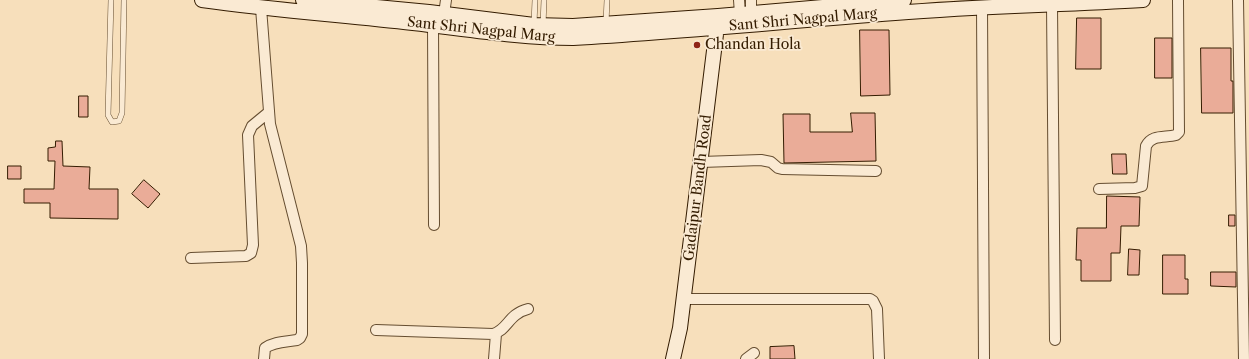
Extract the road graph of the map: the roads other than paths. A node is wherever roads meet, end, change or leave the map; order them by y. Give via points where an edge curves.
1 (111, 0) edge
2 (124, 0) edge
3 (202, 0) edge
4 (303, 0) edge
5 (446, 0) edge
6 (535, 0) edge
7 (544, 0) edge
8 (607, 0) edge
9 (739, 0) edge
10 (904, 0) edge
11 (1143, 0) edge
12 (1178, 0) edge
13 (1238, 0) edge
14 (357, 2) edge
15 (815, 5) edge
16 (1052, 5) junction
17 (982, 7) junction
18 (261, 8) junction
19 (747, 9) edge
20 (444, 14) junction
21 (718, 22) junction
22 (606, 24) junction
23 (433, 25) junction
24 (539, 25) junction
25 (269, 112) junction
26 (701, 162) junction
27 (876, 171) dead end
28 (1099, 189) dead end
29 (434, 225) dead end
30 (191, 258) dead end
31 (683, 299) junction
32 (528, 309) dead end
33 (376, 330) dead end
34 (496, 334) junction
35 (1055, 340) dead end
36 (264, 359) edge
37 (494, 359) edge
38 (673, 359) edge
39 (879, 359) edge
40 (984, 359) edge
41 (1244, 359) edge

1 - 2 lane via 108,115 112,122 119,121 122,114
3 - 18 main road, Sant Shri Nagpal Marg
4 - 14 main road, Sant Shri Nagpal Marg
5 - 20 street
6 - 24 lane
7 - 24 lane
8 - 22 lane
9 - 19 street
10 - 15 main road, Sant Shri Nagpal Marg
11 - 16 main road, Sant Shri Nagpal Marg
12 - 28 street via 1179,132 1148,142 1142,186
13 - 41 street
14 - 20 main road, Sant Shri Nagpal Marg
15 - 19 main road, Sant Shri Nagpal Marg
16 - 17 main road, Sant Shri Nagpal Marg
16 - 35 street
17 - 21 main road, Sant Shri Nagpal Marg
17 - 40 street
18 - 23 main road, Sant Shri Nagpal Marg
18 - 25 street
19 - 21 main road, Sant Shri Nagpal Marg
20 - 24 main road, Sant Shri Nagpal Marg
21 - 22 main road, Sant Shri Nagpal Marg
21 - 23 main road, Sant Shri Nagpal Marg via 573,38 535,37
21 - 26 main road, Gadaipur Bandh Road
22 - 24 main road, Sant Shri Nagpal Marg
23 - 29 street
25 - 30 street via 252,126 248,135 253,245 251,253 246,256
25 - 36 street via 301,246 302,334 297,340 265,348
26 - 27 street via 752,160 771,162 782,169
26 - 31 main road, Gadaipur Bandh Road
31 - 38 main road, Gadaipur Bandh Road
31 - 39 street via 870,299 877,309
32 - 34 street via 513,316
33 - 34 street
34 - 37 street

